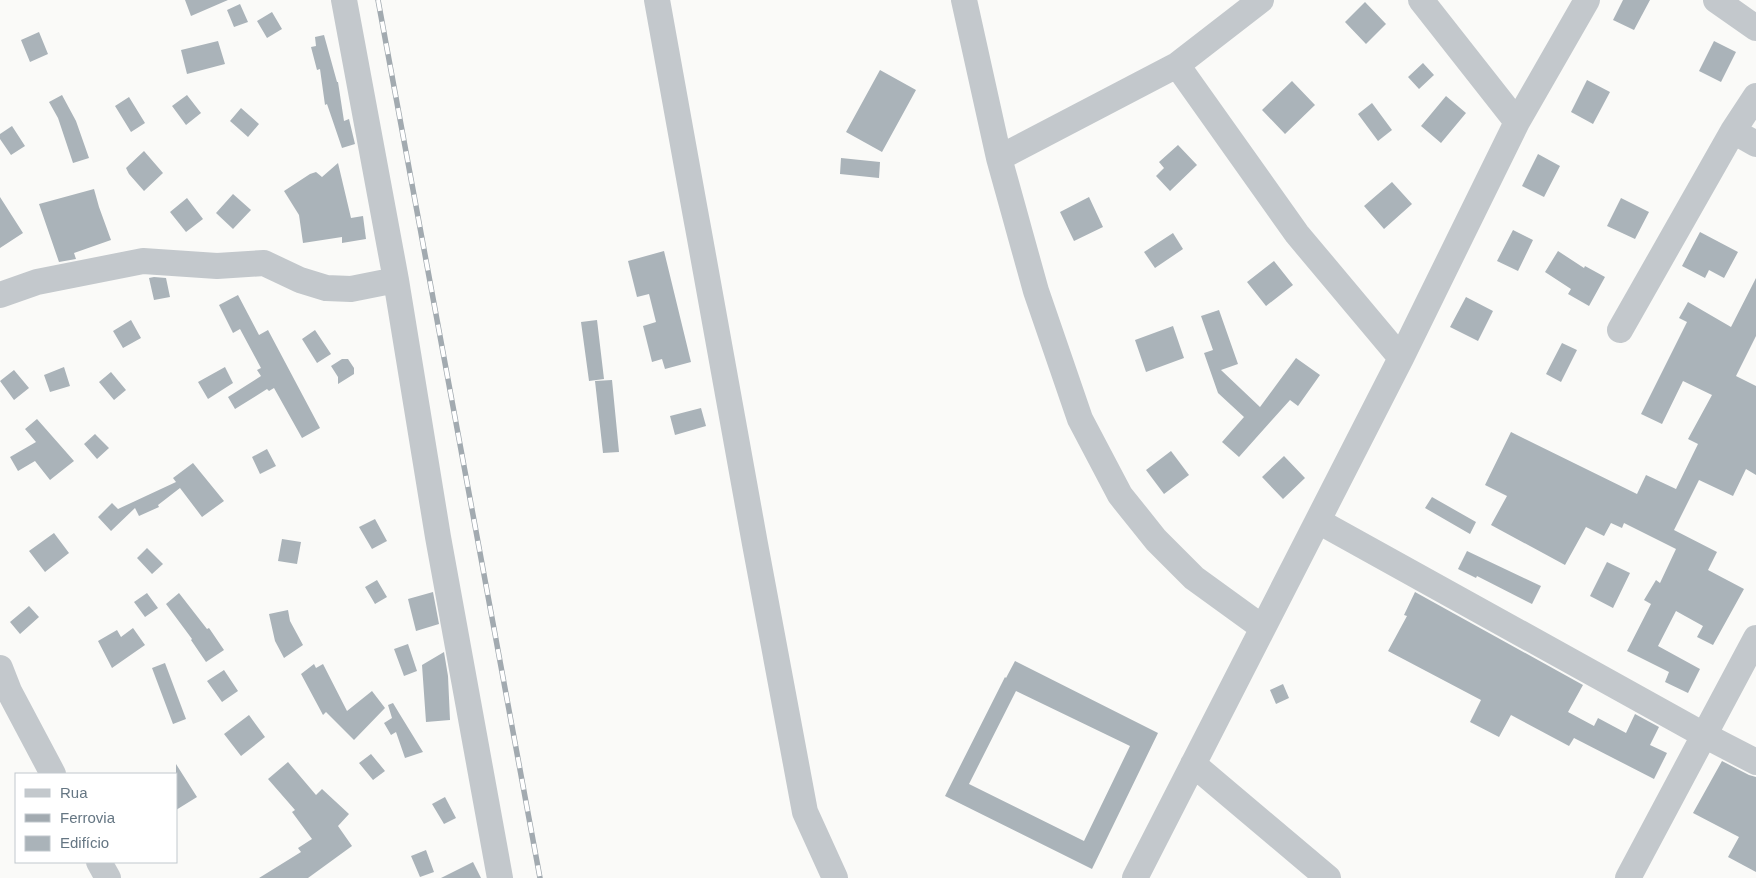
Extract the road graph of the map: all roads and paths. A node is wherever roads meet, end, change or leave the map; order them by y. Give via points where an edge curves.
1 (344, 0) edge
2 (657, 0) edge
3 (964, 0) edge
4 (1261, 0) edge
5 (1421, 0) edge
6 (1587, 0) edge
7 (1716, 0) edge
8 (1756, 28) edge
9 (1177, 65) junction
10 (1756, 96) edge
11 (1517, 122) junction
12 (1734, 131) junction
13 (1756, 144) edge
14 (999, 158) junction
15 (396, 280) junction
16 (0, 295) edge
17 (1620, 330) dead end
18 (1401, 358) junction
19 (1318, 521) junction
20 (1263, 628) junction
21 (1756, 638) edge
22 (3, 690) edge
23 (1704, 735) junction
24 (1756, 762) edge
25 (1193, 764) junction
26 (52, 773) edge
27 (100, 863) edge
28 (108, 878) edge
29 (500, 878) edge
30 (835, 878) edge
31 (1135, 878) edge
32 (1328, 878) edge
33 (1628, 878) edge

1 - 15 street
2 - 30 street via 805,812
3 - 14 street
4 - 9 street
5 - 11 street
6 - 11 street
7 - 8 street
9 - 14 street
9 - 18 street via 1297,234
10 - 12 street
11 - 18 street
12 - 13 street
12 - 17 street
14 - 20 street via 1036,290 1080,419 1120,495 1156,540 1194,578
15 - 16 street via 351,289 326,288 264,263 217,266 143,261 37,282
15 - 29 street via 438,537
18 - 19 street
19 - 20 street
19 - 23 street
20 - 25 street
21 - 23 street
22 - 26 street
23 - 24 street
23 - 33 street
25 - 31 street
25 - 32 street
27 - 28 street

